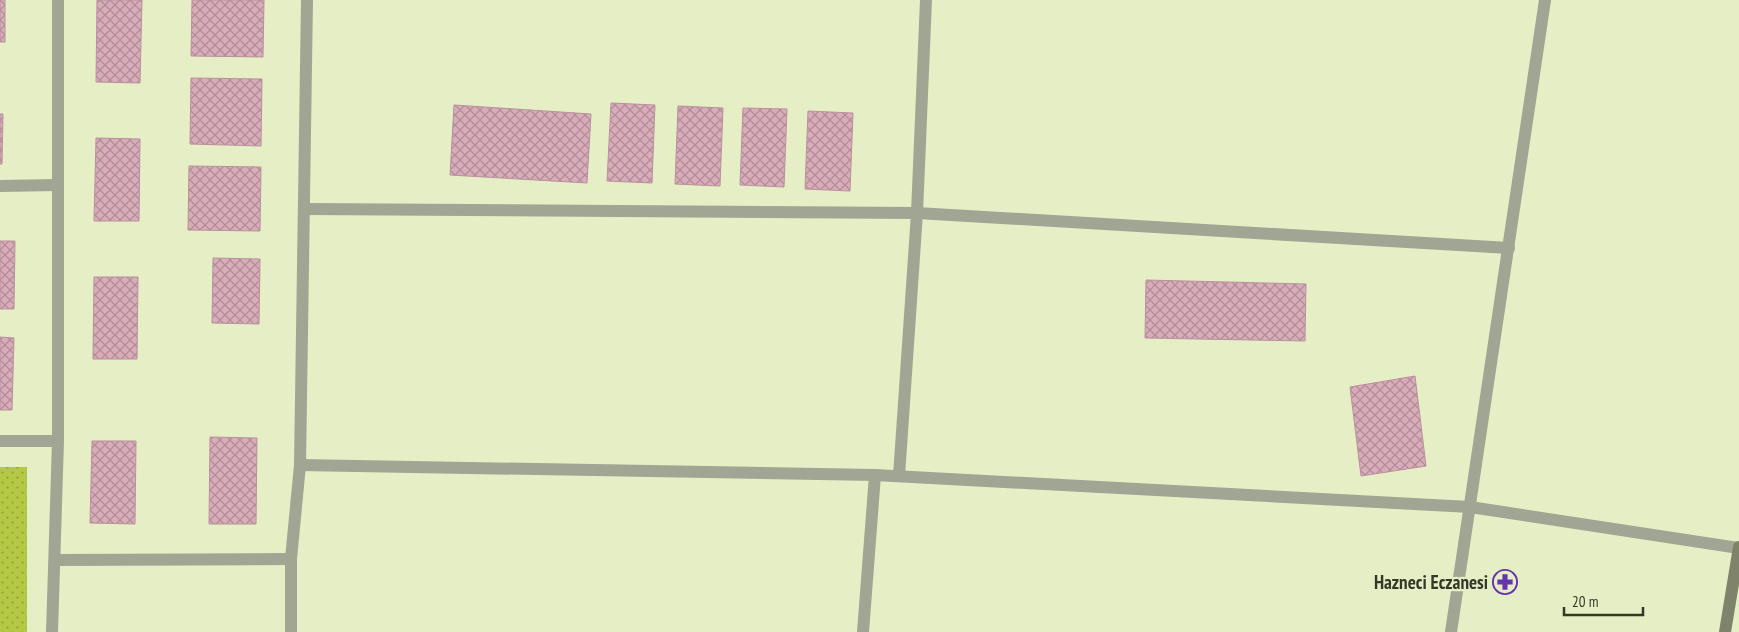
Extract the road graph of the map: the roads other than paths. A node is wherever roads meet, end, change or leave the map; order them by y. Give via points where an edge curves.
1 (58, 0) edge
2 (307, 0) edge
3 (926, 0) edge
4 (1545, 0) edge
5 (57, 185) junction
6 (0, 186) edge
7 (305, 209) junction
8 (918, 213) junction
9 (1509, 248) junction
10 (0, 440) edge
11 (58, 440) junction
12 (300, 466) junction
13 (875, 475) junction
14 (899, 476) junction
15 (1470, 507) junction
16 (1739, 548) edge
17 (292, 559) junction
18 (55, 560) junction
19 (52, 632) edge
20 (291, 632) edge
21 (863, 632) edge
22 (1451, 632) edge
23 (1725, 632) edge

1 - 5 street
2 - 7 street
3 - 8 street
4 - 9 street
5 - 6 street
5 - 11 street
7 - 8 street
7 - 12 street
8 - 9 street
8 - 14 street
9 - 15 street
10 - 11 street
11 - 18 street
12 - 13 street
12 - 17 street
13 - 14 street
13 - 21 street
14 - 15 street
15 - 16 street
15 - 22 street
16 - 23 street
17 - 18 street
17 - 20 street
18 - 19 street

